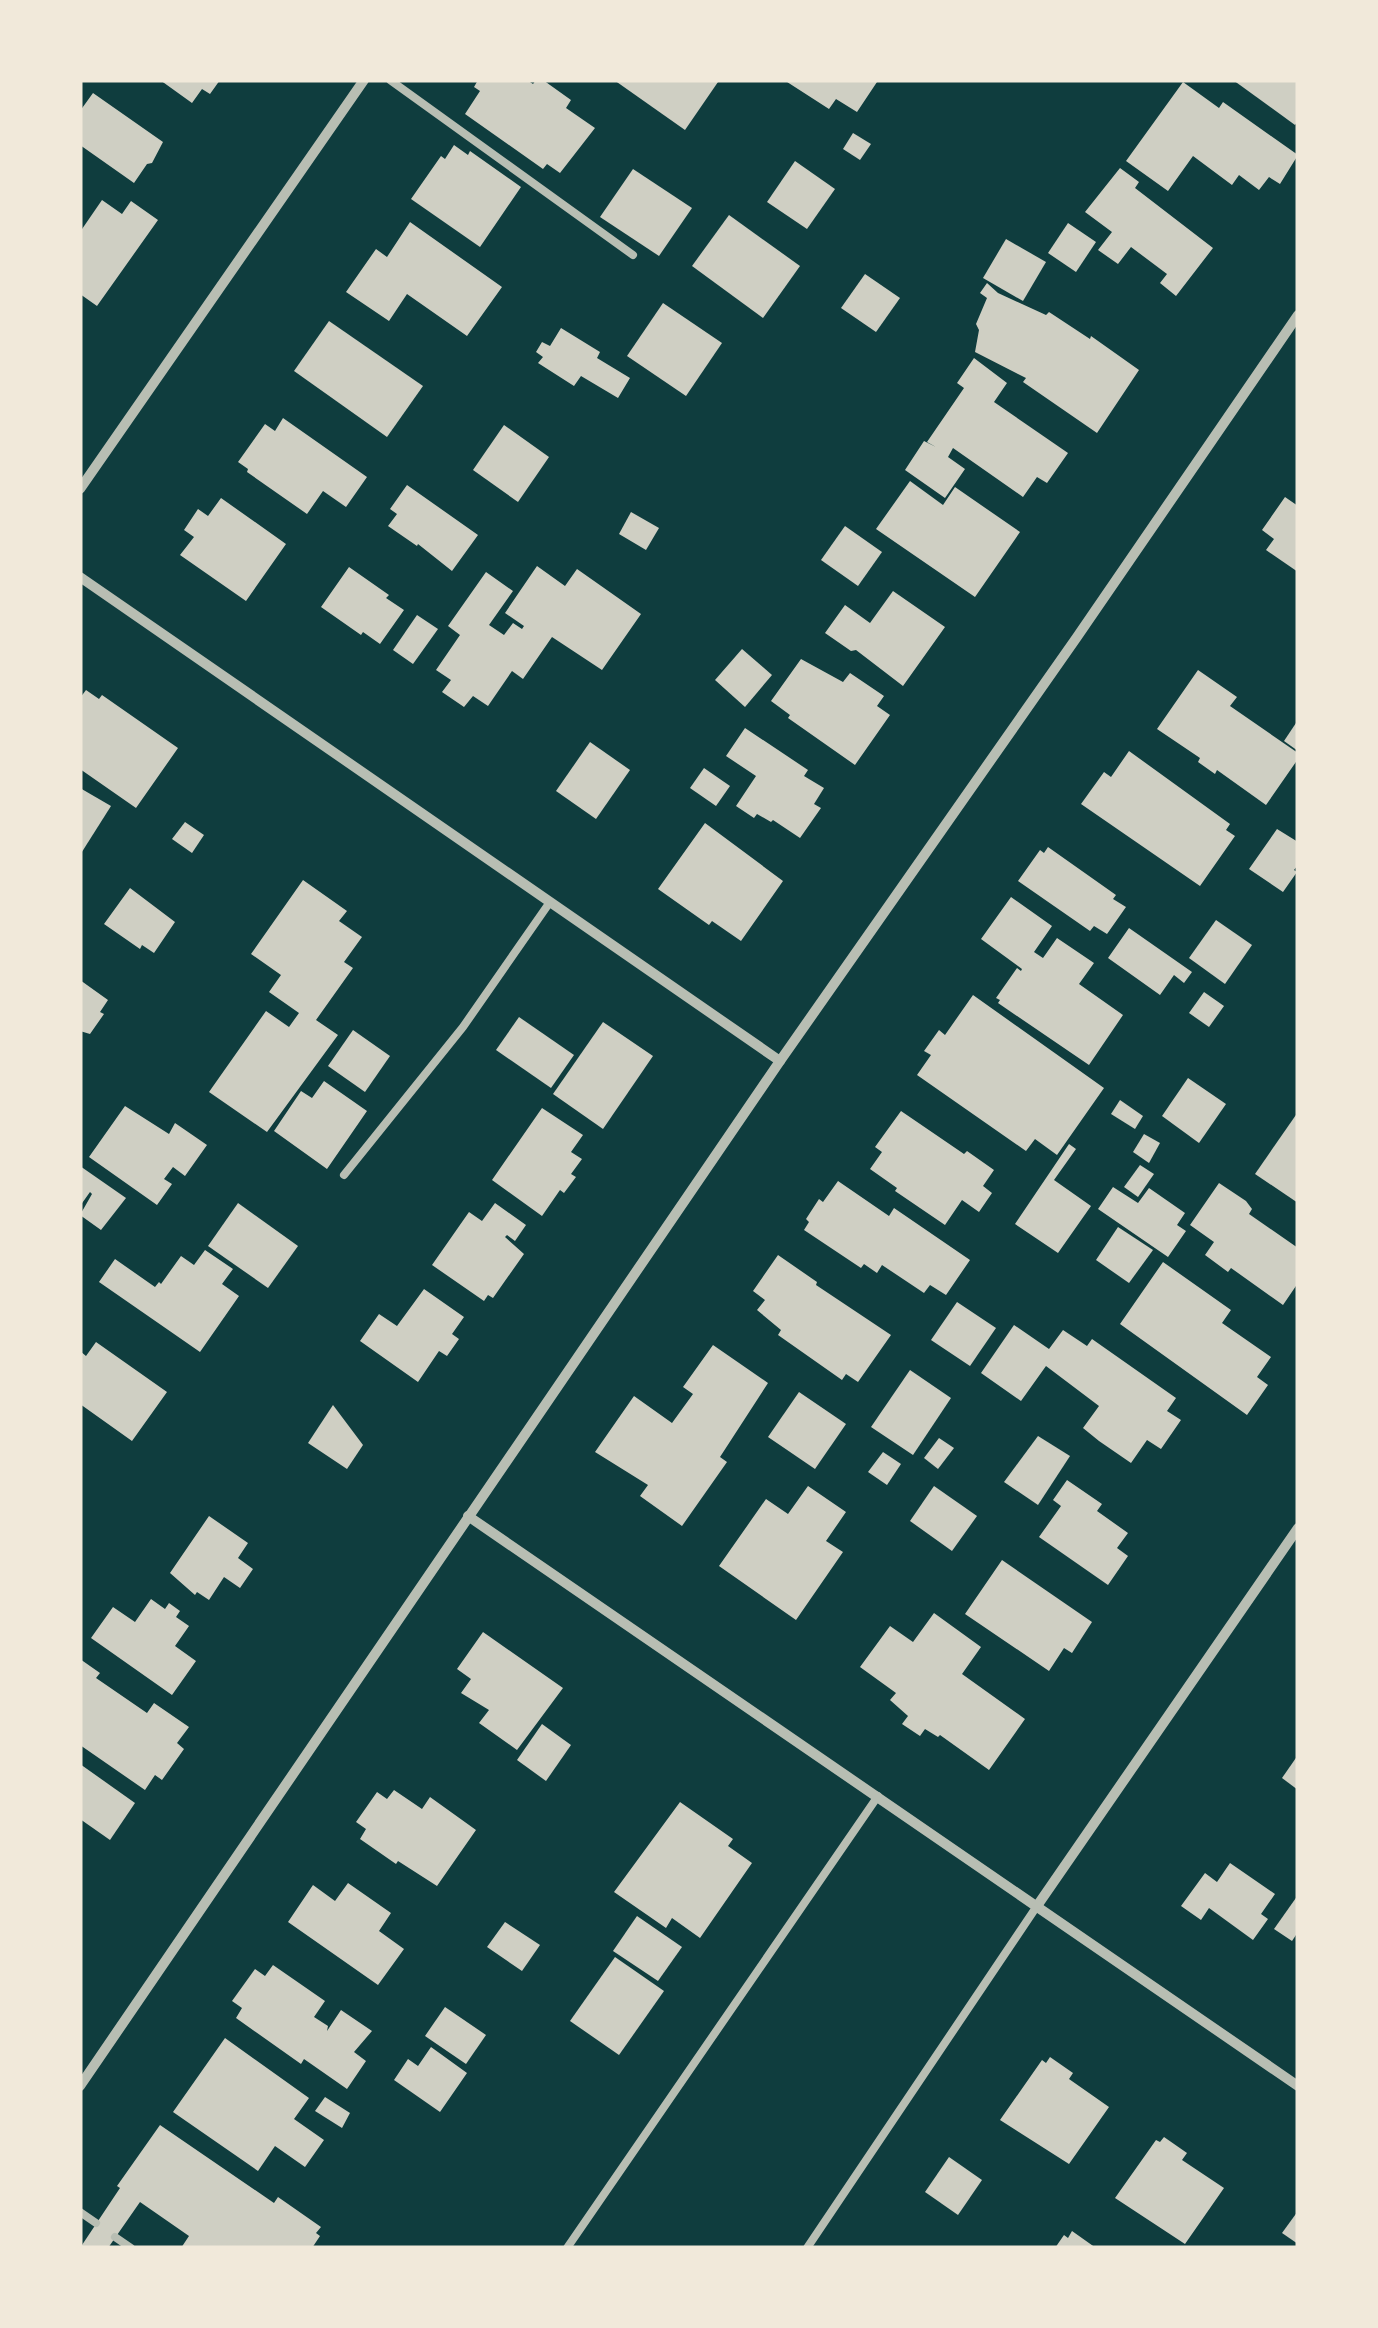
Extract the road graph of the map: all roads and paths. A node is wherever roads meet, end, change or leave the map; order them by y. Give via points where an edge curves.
1 (364, 80) edge
2 (390, 80) edge
3 (633, 255) dead end
4 (1298, 315) edge
5 (80, 489) edge
6 (80, 578) edge
7 (550, 902) junction
8 (780, 1061) junction
9 (344, 1175) dead end
10 (468, 1516) junction
11 (1298, 1528) edge
12 (878, 1796) junction
13 (1037, 1906) junction
14 (80, 2086) edge
15 (1298, 2086) edge
16 (80, 2212) edge
17 (96, 2223) dead end
18 (116, 2237) dead end
19 (131, 2248) edge
20 (567, 2248) edge
21 (807, 2248) edge

1 - 5 street
2 - 3 lane
4 - 8 street
6 - 7 street
7 - 8 street
7 - 9 lane via 463,1026
8 - 10 street
10 - 12 street
10 - 14 street
11 - 13 street
12 - 13 street
12 - 20 lane
13 - 15 street
13 - 21 lane
16 - 17 lane
18 - 19 lane

